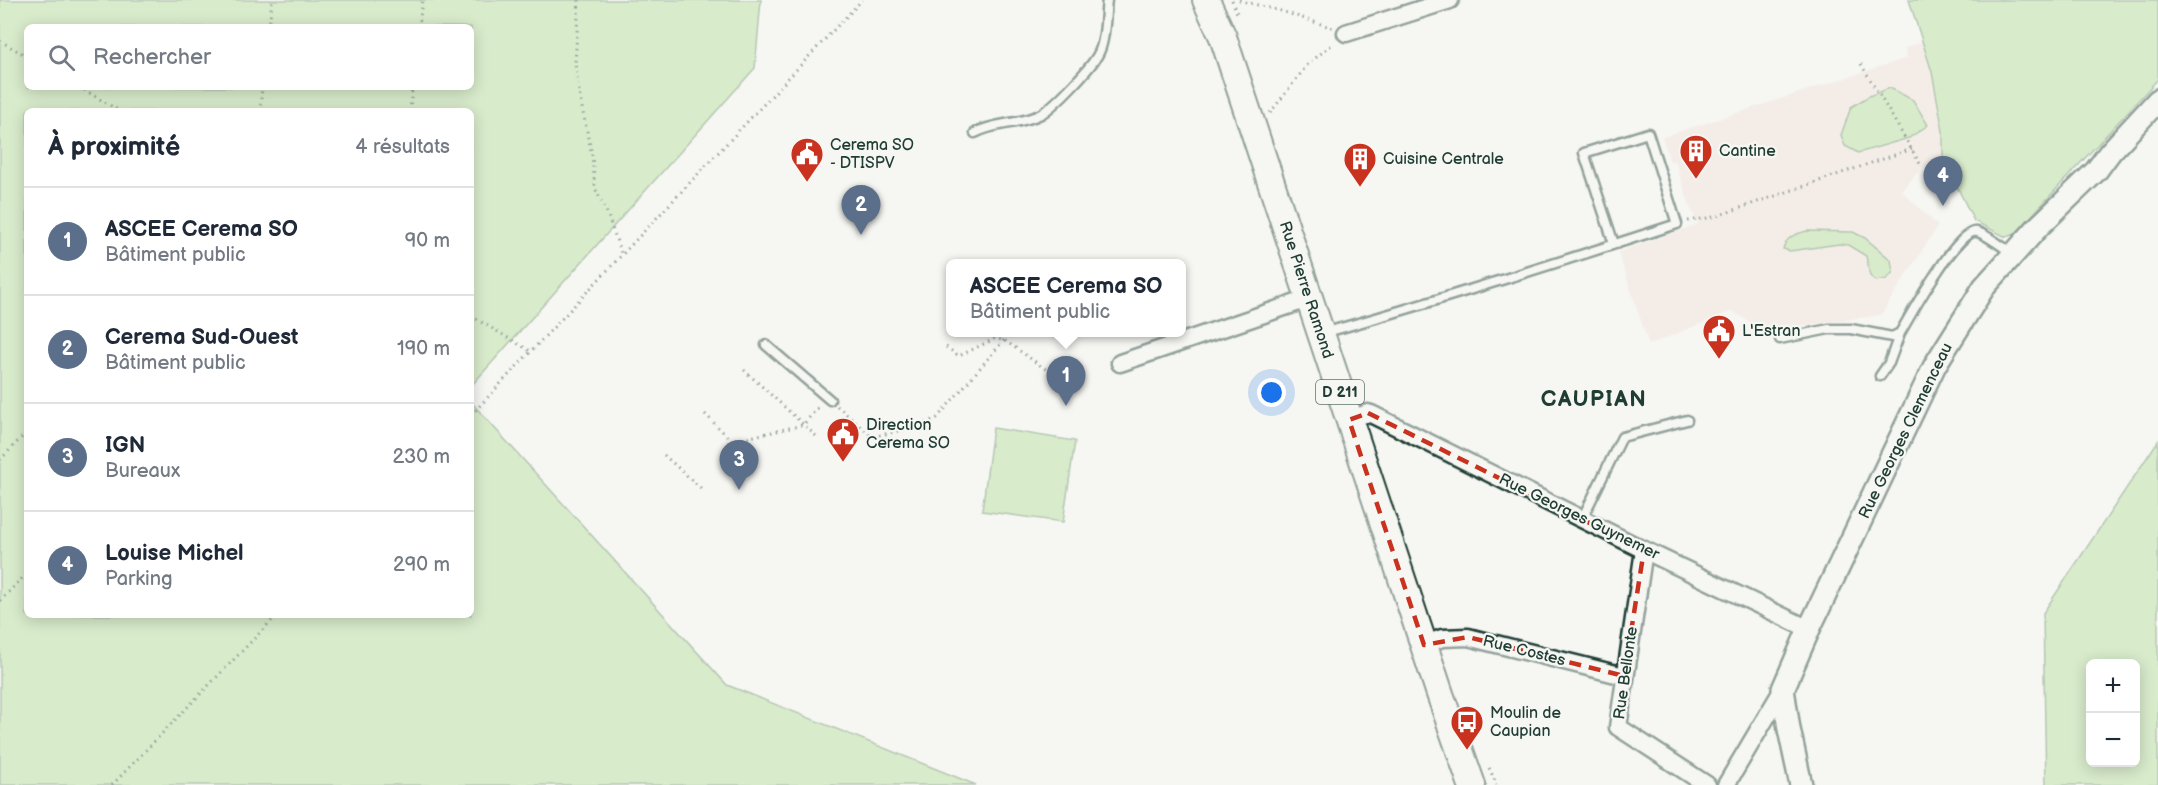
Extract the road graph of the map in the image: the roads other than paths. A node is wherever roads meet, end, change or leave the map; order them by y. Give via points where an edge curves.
1 (1107, 0) edge
2 (1206, 0) edge
3 (1450, 0) edge
4 (1346, 33) road end
5 (2158, 100) edge
6 (975, 133) dead end
7 (1614, 244) junction
8 (2014, 254) junction
9 (1308, 299) junction
10 (1320, 333) junction
11 (1900, 333) junction
12 (1780, 339) dead end
13 (766, 345) dead end
14 (1120, 363) dead end
15 (1880, 376) dead end
16 (828, 398) road end
17 (1349, 420) junction
18 (1687, 420) dead end
19 (1582, 519) junction
20 (1644, 550) junction
21 (1809, 629) junction
22 (1424, 645) junction
23 (1624, 676) junction
24 (1784, 689) junction
25 (1472, 785) edge
26 (1707, 785) edge
27 (1726, 785) edge
28 (1802, 785) edge

1 - 6 lane via 1100,51 1086,71 1041,114
2 - 9 main road, Rue Pierre Ramond / D 211 via 1223,37
3 - 4 street
5 - 8 street, Rue Georges Clemenceau via 2096,171
7 - 7 lane via 1584,153 1648,133 1677,224
7 - 10 lane
8 - 11 lane via 1977,232 1969,233 1939,270
8 - 21 street, Rue Georges Clemenceau via 1984,288 1935,365
9 - 10 main road, Rue Pierre Ramond / D 211
9 - 14 street
10 - 17 main road, Rue Pierre Ramond / D 211
11 - 12 lane via 1892,337 1828,329
11 - 15 lane
13 - 16 lane
17 - 19 street, Rue Georges Guynemer via 1371,414
17 - 22 main road, Rue Pierre Ramond / D 211
18 - 19 lane via 1622,437
19 - 20 street, Rue Georges Guynemer
20 - 21 street, Rue Georges Guynemer
20 - 23 street, Rue Bellonte
21 - 24 street, Rue Georges Clemenceau
22 - 23 street, Rue Costes via 1442,638 1468,637
22 - 25 main road, Rue Pierre Ramond / D 211
23 - 26 street, Rue Bellonte via 1618,727
24 - 27 street
24 - 28 street, Rue Georges Clemenceau

